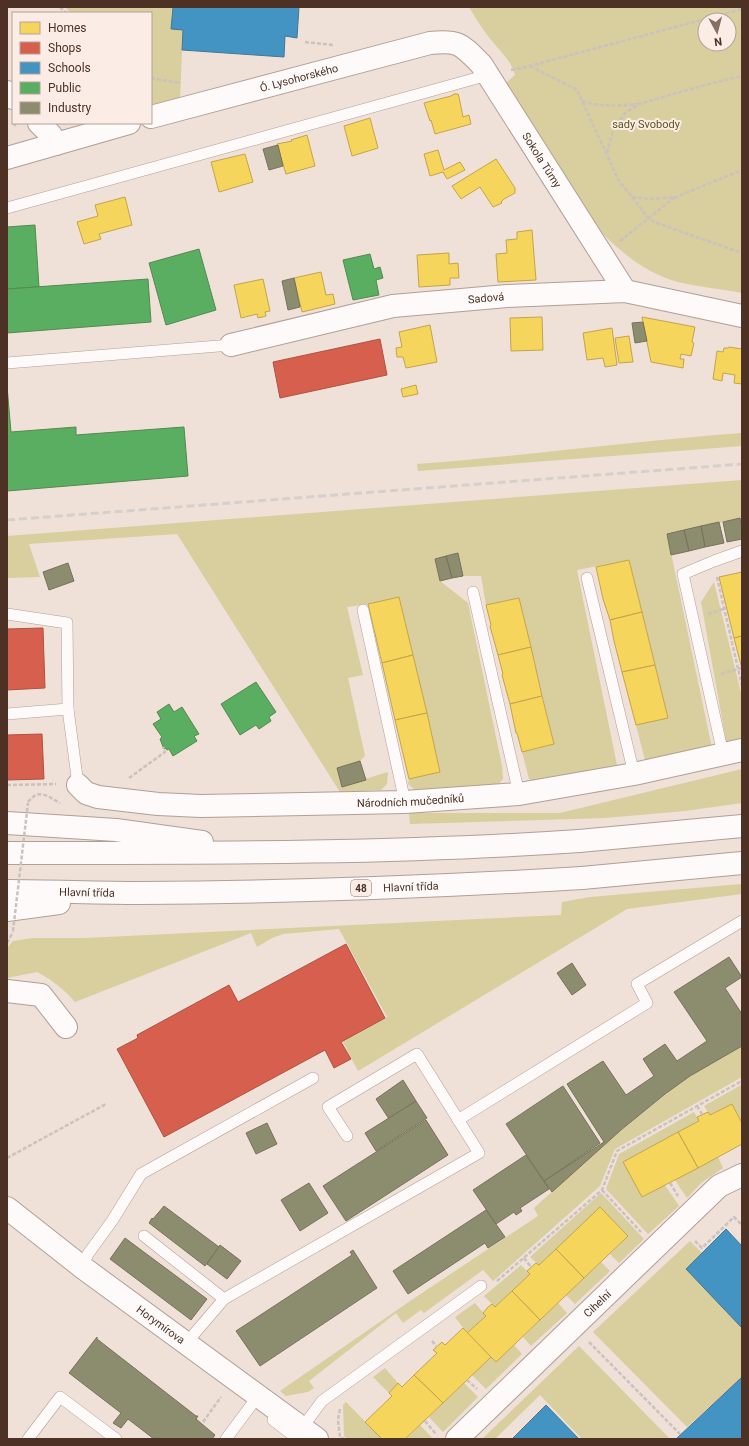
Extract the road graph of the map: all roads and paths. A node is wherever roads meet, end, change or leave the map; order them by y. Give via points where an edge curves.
1 (742, 9) edge
2 (447, 41) joint
3 (530, 66) junction
4 (488, 75) junction
5 (742, 76) edge
6 (152, 78) edge
7 (181, 83) dead end
8 (582, 101) junction
9 (639, 104) junction
10 (152, 117) edge
11 (40, 124) edge
12 (126, 124) edge
13 (56, 144) junction
14 (607, 153) junction
15 (7, 158) edge
16 (742, 170) edge
17 (632, 197) junction
18 (676, 197) junction
19 (7, 208) edge
20 (648, 218) junction
21 (742, 254) edge
22 (602, 255) junction
23 (625, 291) junction
24 (742, 316) edge
25 (231, 345) joint
26 (7, 363) edge
27 (742, 551) edge
28 (714, 561) junction
29 (587, 578) dead end
30 (472, 592) dead end
31 (362, 610) dead end
32 (7, 614) edge
33 (742, 686) edge
34 (68, 709) junction
35 (7, 714) edge
36 (162, 747) dead end
37 (733, 752) edge
38 (634, 774) junction
39 (7, 785) edge
40 (78, 785) junction
41 (518, 794) junction
42 (112, 800) junction
43 (405, 802) junction
44 (28, 803) dead end
45 (7, 823) edge
46 (742, 826) edge
47 (7, 853) edge
48 (286, 853) junction
49 (742, 863) edge
50 (7, 891) edge
51 (139, 893) junction
52 (7, 910) edge
53 (742, 921) edge
54 (7, 943) edge
55 (7, 991) edge
56 (66, 1027) dead end
57 (313, 1078) dead end
58 (742, 1083) edge
59 (106, 1104) dead end
60 (697, 1106) junction
61 (702, 1114) dead end
62 (458, 1120) junction
63 (347, 1136) dead end
64 (7, 1158) edge
65 (742, 1175) edge
66 (602, 1190) junction
67 (7, 1208) edge
68 (742, 1225) edge
69 (643, 1233) dead end
70 (144, 1236) dead end
71 (702, 1248) dead end
72 (524, 1258) junction
73 (82, 1267) junction
74 (531, 1267) dead end
75 (481, 1286) joint
76 (224, 1299) junction
77 (584, 1337) dead end
78 (188, 1344) junction
79 (235, 1379) junction
80 (255, 1400) junction
81 (425, 1421) dead end
82 (203, 1422) dead end
83 (680, 1434) dead end
84 (305, 1435) edge
85 (448, 1438) edge
86 (28, 1439) edge
87 (116, 1439) edge
88 (226, 1439) edge

1 - 3 path
2 - 4 main road, Sokola Tůmy via 463,46
2 - 10 main road, Ó. Lysohorského via 430,43
3 - 4 path
3 - 8 path via 577,90
4 - 19 lane
4 - 22 main road, Sokola Tůmy
5 - 9 path
6 - 7 path
8 - 9 path via 596,106
8 - 14 path
9 - 14 path via 625,113 613,131
11 - 13 main road
12 - 13 main road
13 - 15 main road
14 - 17 path via 619,181
16 - 18 path
17 - 18 path
17 - 20 path
18 - 20 path
20 - 21 path
20 - 22 path
22 - 23 main road, Sokola Tůmy
23 - 24 main road, Sadová
23 - 25 main road, Sadová via 507,296 393,306
25 - 26 lane
27 - 28 lane
28 - 33 path
28 - 37 lane via 683,574
29 - 38 lane
30 - 41 lane
31 - 43 lane
32 - 34 lane via 67,624
34 - 35 lane
34 - 40 lane
36 - 42 path via 165,752 121,785
37 - 38 main road, Národních mučedníků
38 - 41 main road, Národních mučedníků
39 - 40 path
40 - 42 main road, Národních mučedníků via 86,793
41 - 43 main road, Národních mučedníků
42 - 43 main road, Národních mučedníků via 201,806
44 - 54 path, bridge via 13,932
45 - 48 main road via 116,830
46 - 48 main road via 579,841 433,850
47 - 48 main road
49 - 51 main road, Hlavní třída / 48 via 582,878 449,886
50 - 51 main road, Hlavní třída / 48
51 - 52 main road, 48
53 - 62 lane via 637,984 647,1003
55 - 56 main road via 41,994
57 - 73 lane via 141,1174
58 - 60 path
59 - 64 path
60 - 61 path
60 - 66 path via 616,1151
62 - 63 lane via 417,1054 328,1107
62 - 76 lane via 479,1153
65 - 85 main road, Cihelní via 719,1186
66 - 69 path
66 - 72 path
67 - 73 main road, Horymírova
68 - 71 path via 734,1217
70 - 76 lane
72 - 74 path
72 - 75 path via 494,1284
73 - 78 main road, Horymírova
75 - 84 lane via 322,1400
76 - 78 lane
77 - 83 path
78 - 79 main road, Horymírova
79 - 80 main road, Horymírova
79 - 82 path
80 - 84 main road, Horymírova
80 - 88 lane
81 - 85 path
86 - 87 lane via 60,1397

